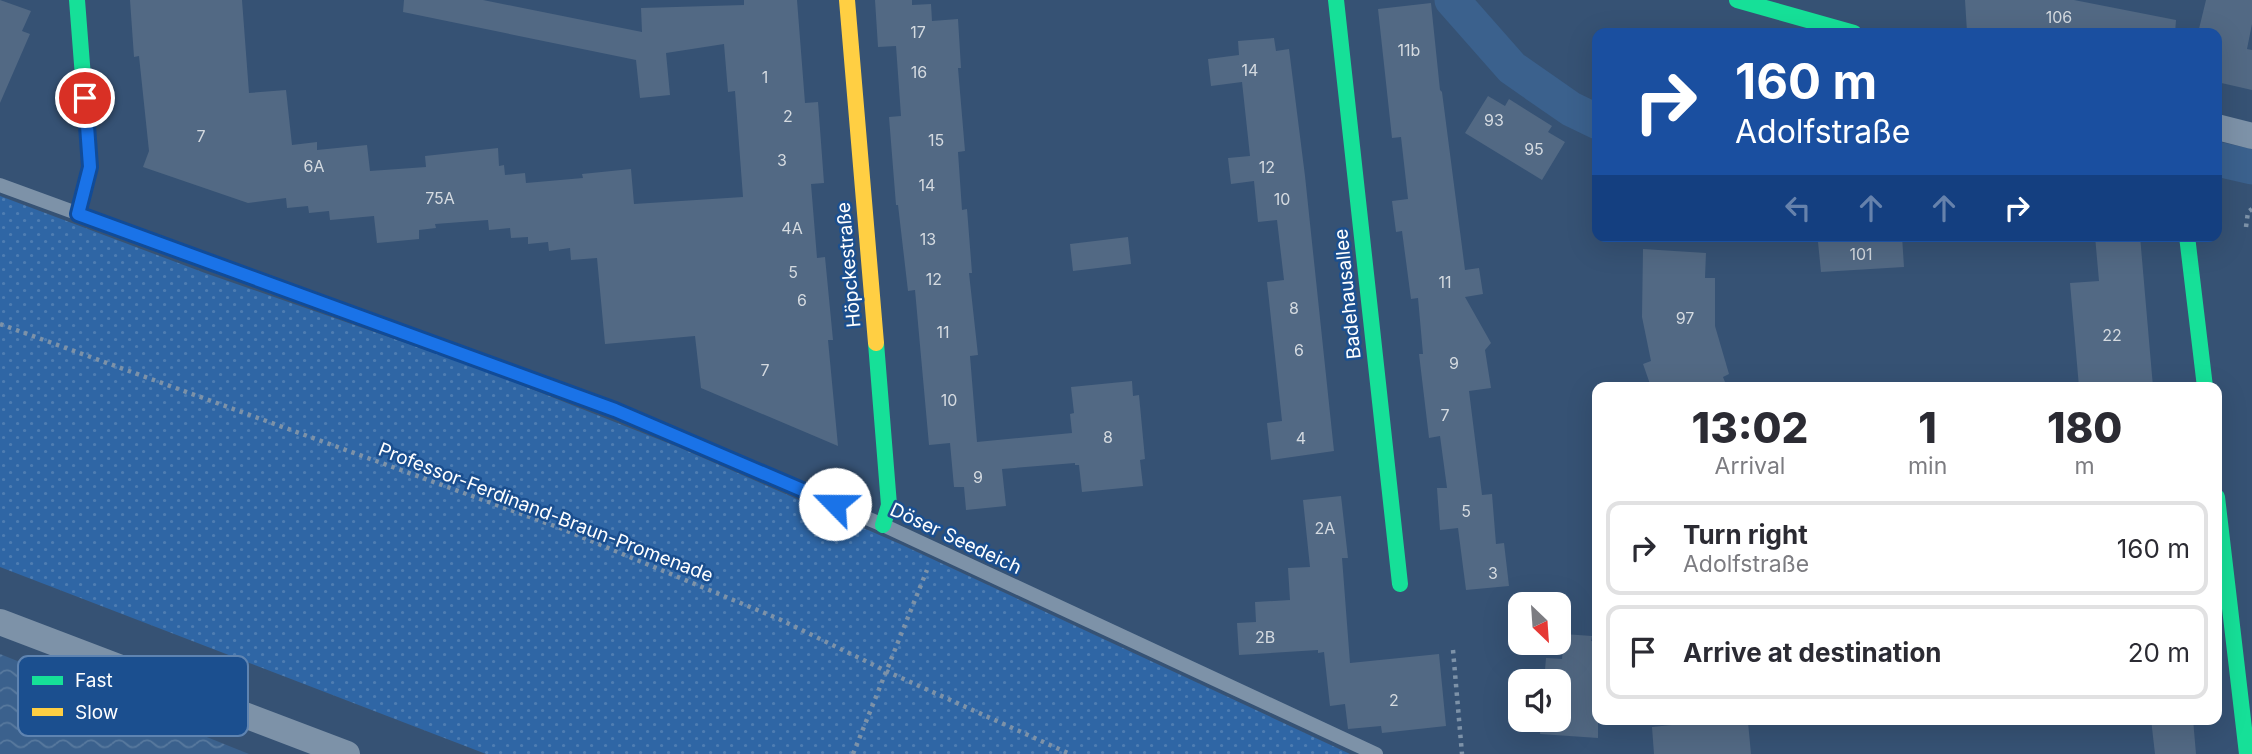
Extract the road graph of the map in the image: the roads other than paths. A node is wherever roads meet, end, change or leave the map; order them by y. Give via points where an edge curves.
1 (77, 0) edge
2 (847, 0) edge
3 (1336, 0) edge
4 (1737, 0) edge
5 (1836, 28) edge
6 (2222, 128) edge
7 (2252, 136) edge
8 (0, 185) edge
9 (78, 214) junction
10 (2188, 242) edge
11 (2203, 382) edge
12 (883, 525) junction
13 (2222, 540) edge
14 (1400, 584) dead end
15 (0, 622) edge
16 (89, 656) edge
17 (248, 716) edge
18 (347, 754) edge
19 (1376, 754) edge
20 (2247, 754) edge

1 - 9 street via 90,167
2 - 12 street, Höpckestraße via 889,505
3 - 14 street, Badehausallee
4 - 5 street
6 - 7 street
8 - 9 lane, Döser Seedeich
9 - 12 lane, Döser Seedeich via 615,410
10 - 11 street
12 - 19 lane, Döser Seedeich
13 - 20 street
15 - 16 street
17 - 18 street

